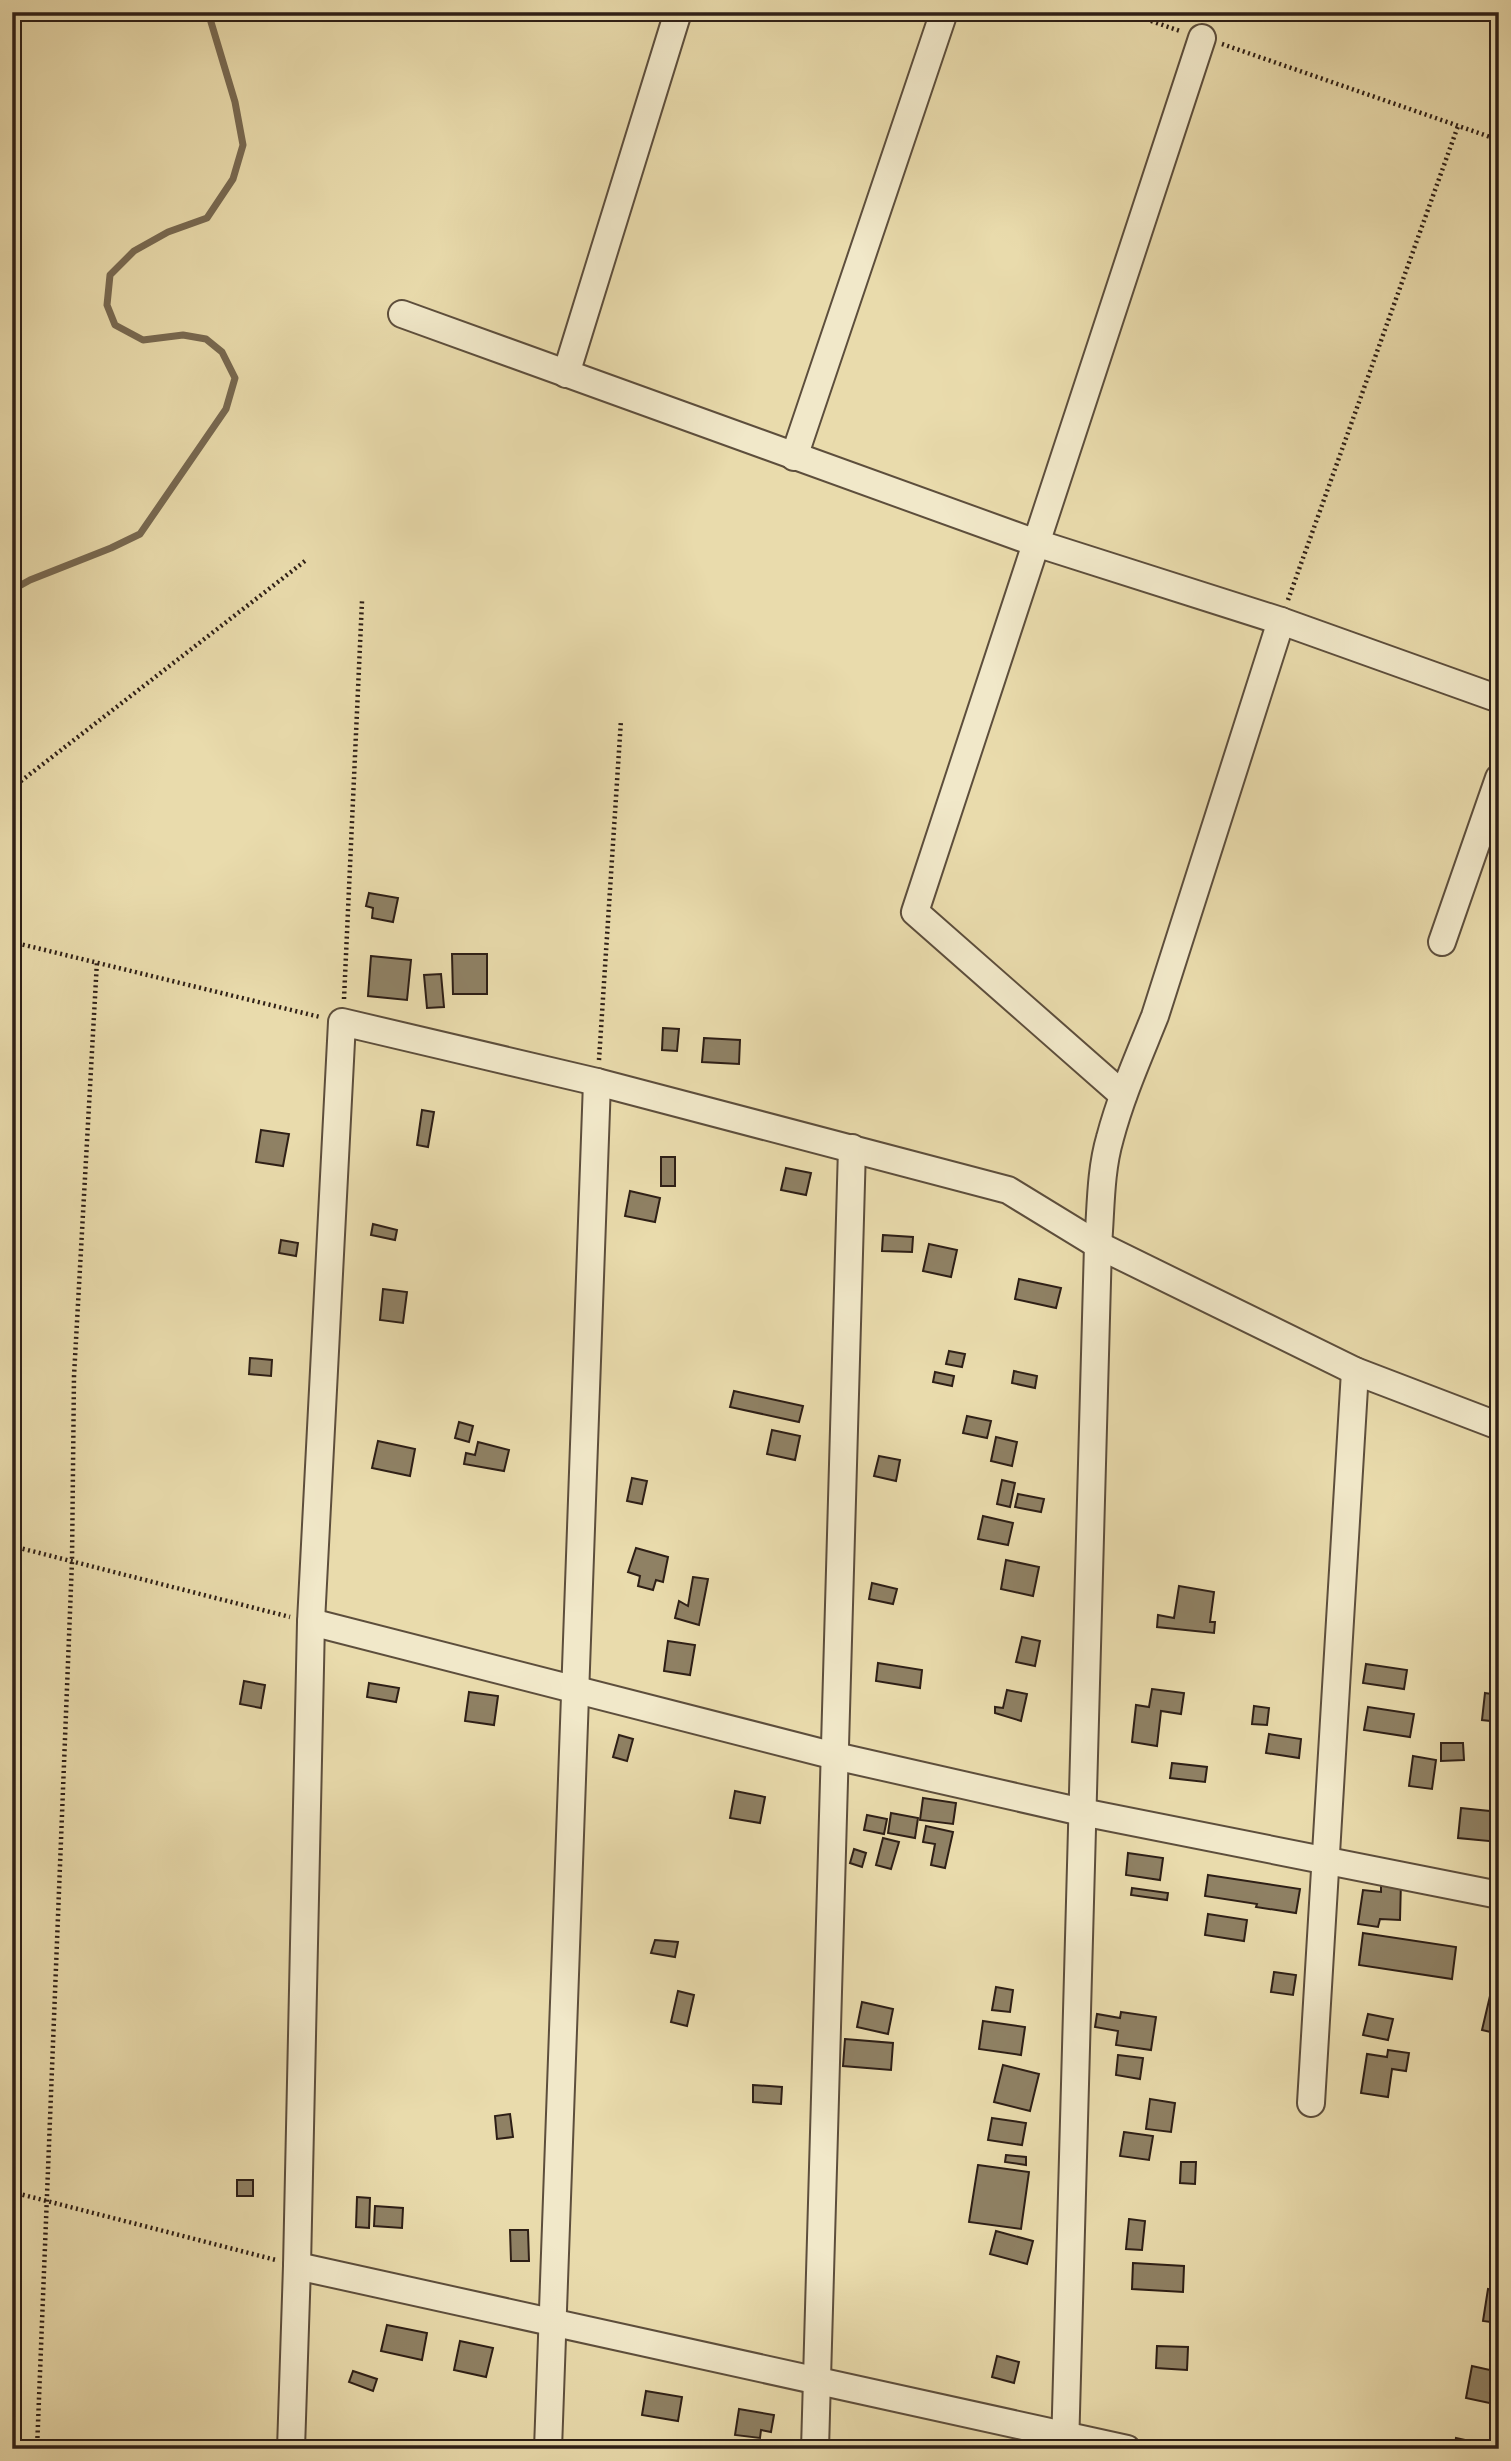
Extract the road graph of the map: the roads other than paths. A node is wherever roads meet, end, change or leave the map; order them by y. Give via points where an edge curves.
1 (678, 12) edge
2 (944, 12) edge
3 (1202, 38) road end
4 (402, 314) dead end
5 (566, 374) junction
6 (794, 457) junction
7 (1036, 543) junction
8 (1281, 621) junction
9 (1499, 699) edge
10 (1499, 778) edge
11 (1443, 942) dead end
12 (597, 1082) junction
13 (1124, 1095) junction
14 (852, 1148) junction
15 (1098, 1245) junction
16 (1355, 1371) junction
17 (1499, 1426) edge
18 (311, 1622) junction
19 (576, 1690) junction
20 (835, 1756) junction
21 (1082, 1812) junction
22 (1326, 1861) junction
23 (1499, 1895) edge
24 (1311, 2104) dead end
25 (297, 2266) junction
26 (553, 2323) junction
27 (817, 2381) junction
28 (1065, 2443) edge
29 (291, 2449) edge
30 (548, 2449) edge
31 (815, 2449) edge
32 (1127, 2449) edge

1 - 5 street
2 - 6 street
3 - 7 street
4 - 5 street
5 - 6 street
6 - 7 street
7 - 8 street
7 - 13 street via 915,912
8 - 9 street
8 - 13 street via 1155,1016
10 - 11 street
12 - 14 street
12 - 18 street via 342,1022
12 - 19 street
13 - 15 street via 1109,1140
14 - 15 street via 1008,1190
14 - 20 street
15 - 16 street
15 - 21 street
16 - 17 street
16 - 22 street
18 - 19 street
18 - 25 street
19 - 20 street
19 - 26 street
20 - 21 street
20 - 27 street
21 - 22 street
21 - 28 street
22 - 23 street
22 - 24 street
25 - 26 street
25 - 29 street
26 - 27 street
26 - 30 street
27 - 28 street
27 - 31 street
28 - 32 street

